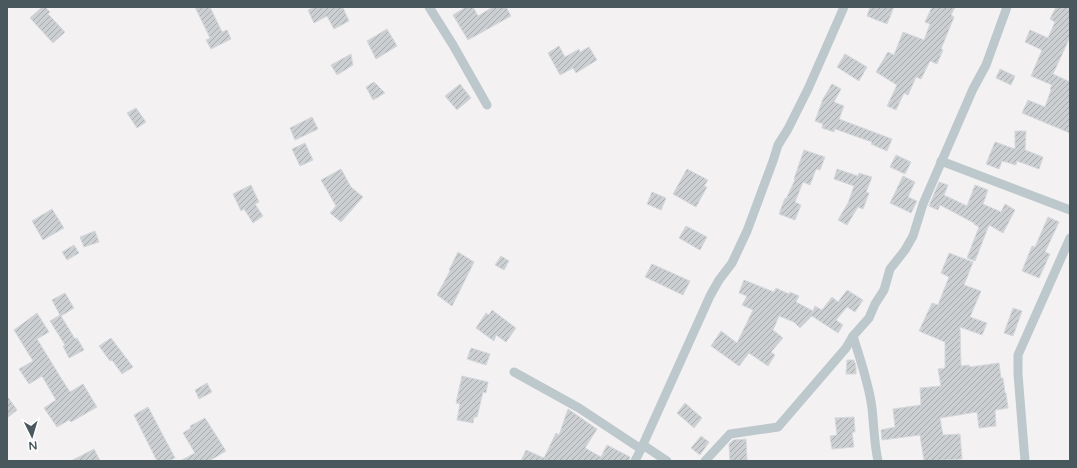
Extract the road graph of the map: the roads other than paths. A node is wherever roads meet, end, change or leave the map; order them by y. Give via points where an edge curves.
1 (429, 7) edge
2 (844, 7) edge
3 (1007, 7) edge
4 (487, 105) dead end
5 (941, 161) junction
6 (1070, 210) edge
7 (1069, 244) edge
8 (853, 336) junction
9 (514, 372) dead end
10 (642, 447) junction
11 (635, 461) edge
12 (667, 461) edge
13 (705, 461) edge
14 (878, 461) edge
15 (1026, 461) edge

1 - 4 street
2 - 10 street via 808,89 778,145 747,231 732,263 710,296
3 - 5 street via 986,65
5 - 6 street
5 - 8 street via 913,236 890,269 884,290 869,318
7 - 15 street via 1018,355
8 - 13 street via 846,348 778,427 730,434
8 - 14 street via 872,408
9 - 10 street
10 - 11 street
10 - 12 street

